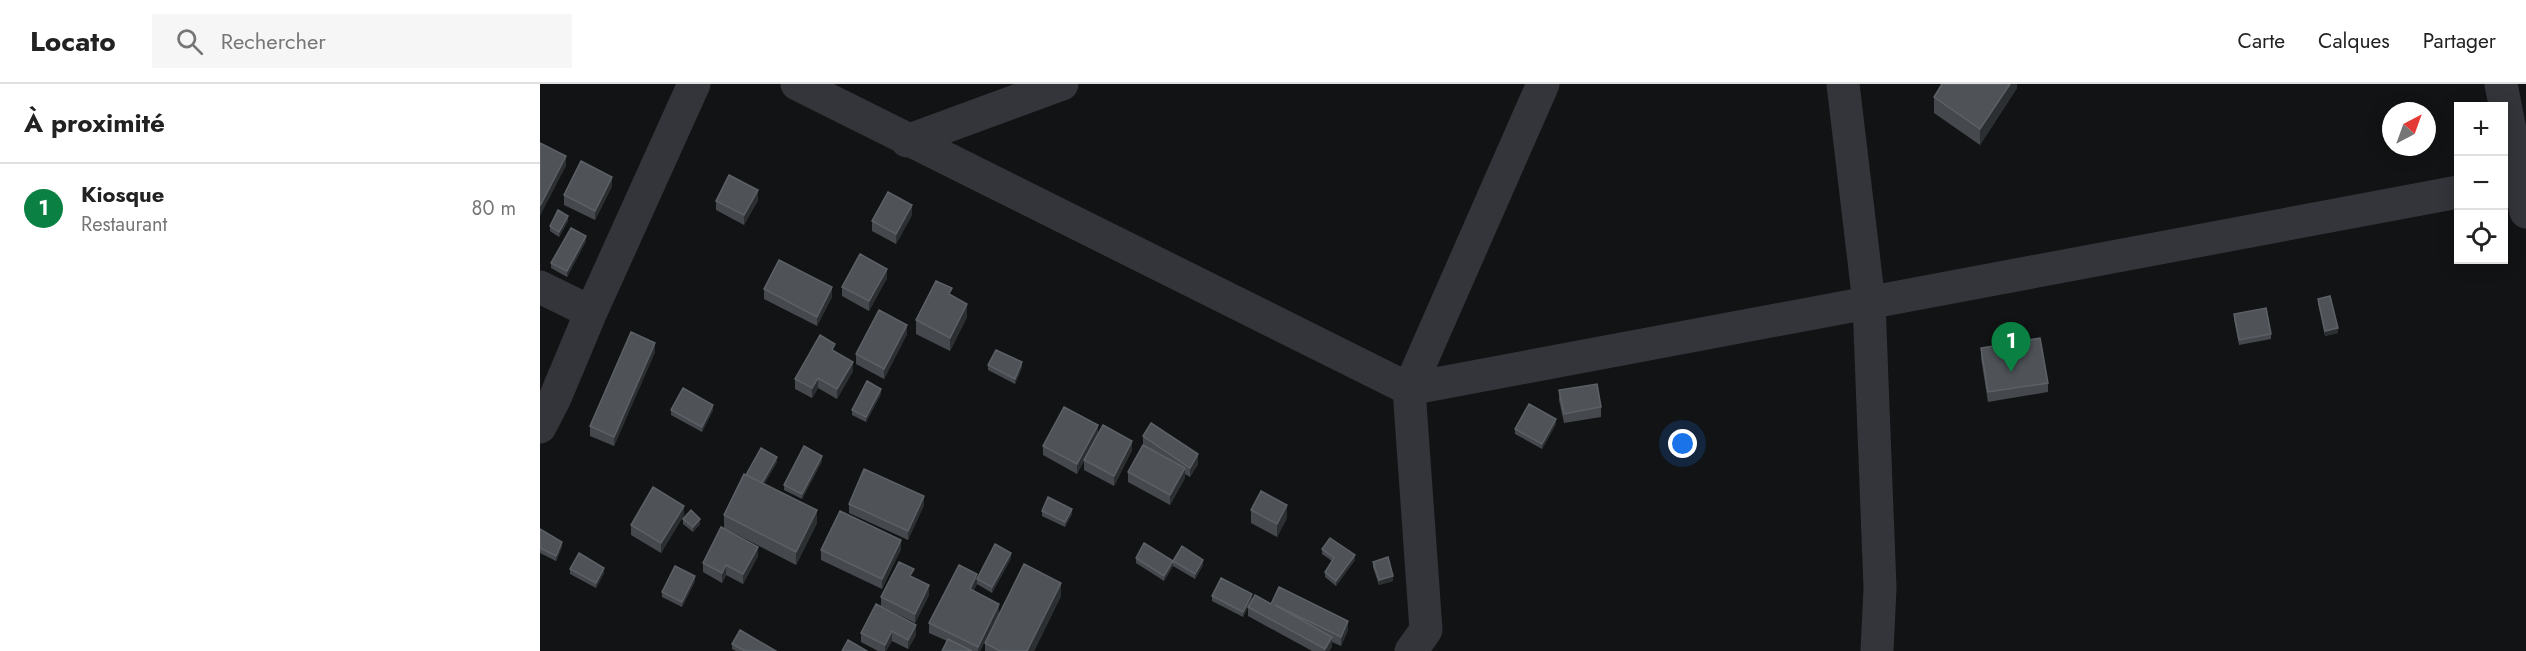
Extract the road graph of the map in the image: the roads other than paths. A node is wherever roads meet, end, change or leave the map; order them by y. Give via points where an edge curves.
1 (694, 84) edge
2 (796, 84) edge
3 (1062, 84) edge
4 (1543, 84) edge
5 (1843, 84) edge
6 (2501, 84) edge
7 (907, 141) junction
8 (2517, 181) edge
9 (2454, 193) edge
10 (2526, 212) edge
11 (540, 287) edge
12 (1869, 303) junction
13 (591, 312) junction
14 (1409, 389) junction
15 (540, 427) edge
16 (1411, 651) edge
17 (1877, 651) edge

1 - 13 street
2 - 7 street
3 - 7 street
4 - 14 street
5 - 12 street
6 - 8 street
7 - 14 street
8 - 10 street
9 - 12 street
11 - 13 street
12 - 14 street
12 - 17 street via 1880,588
13 - 15 street
14 - 16 street via 1426,630

